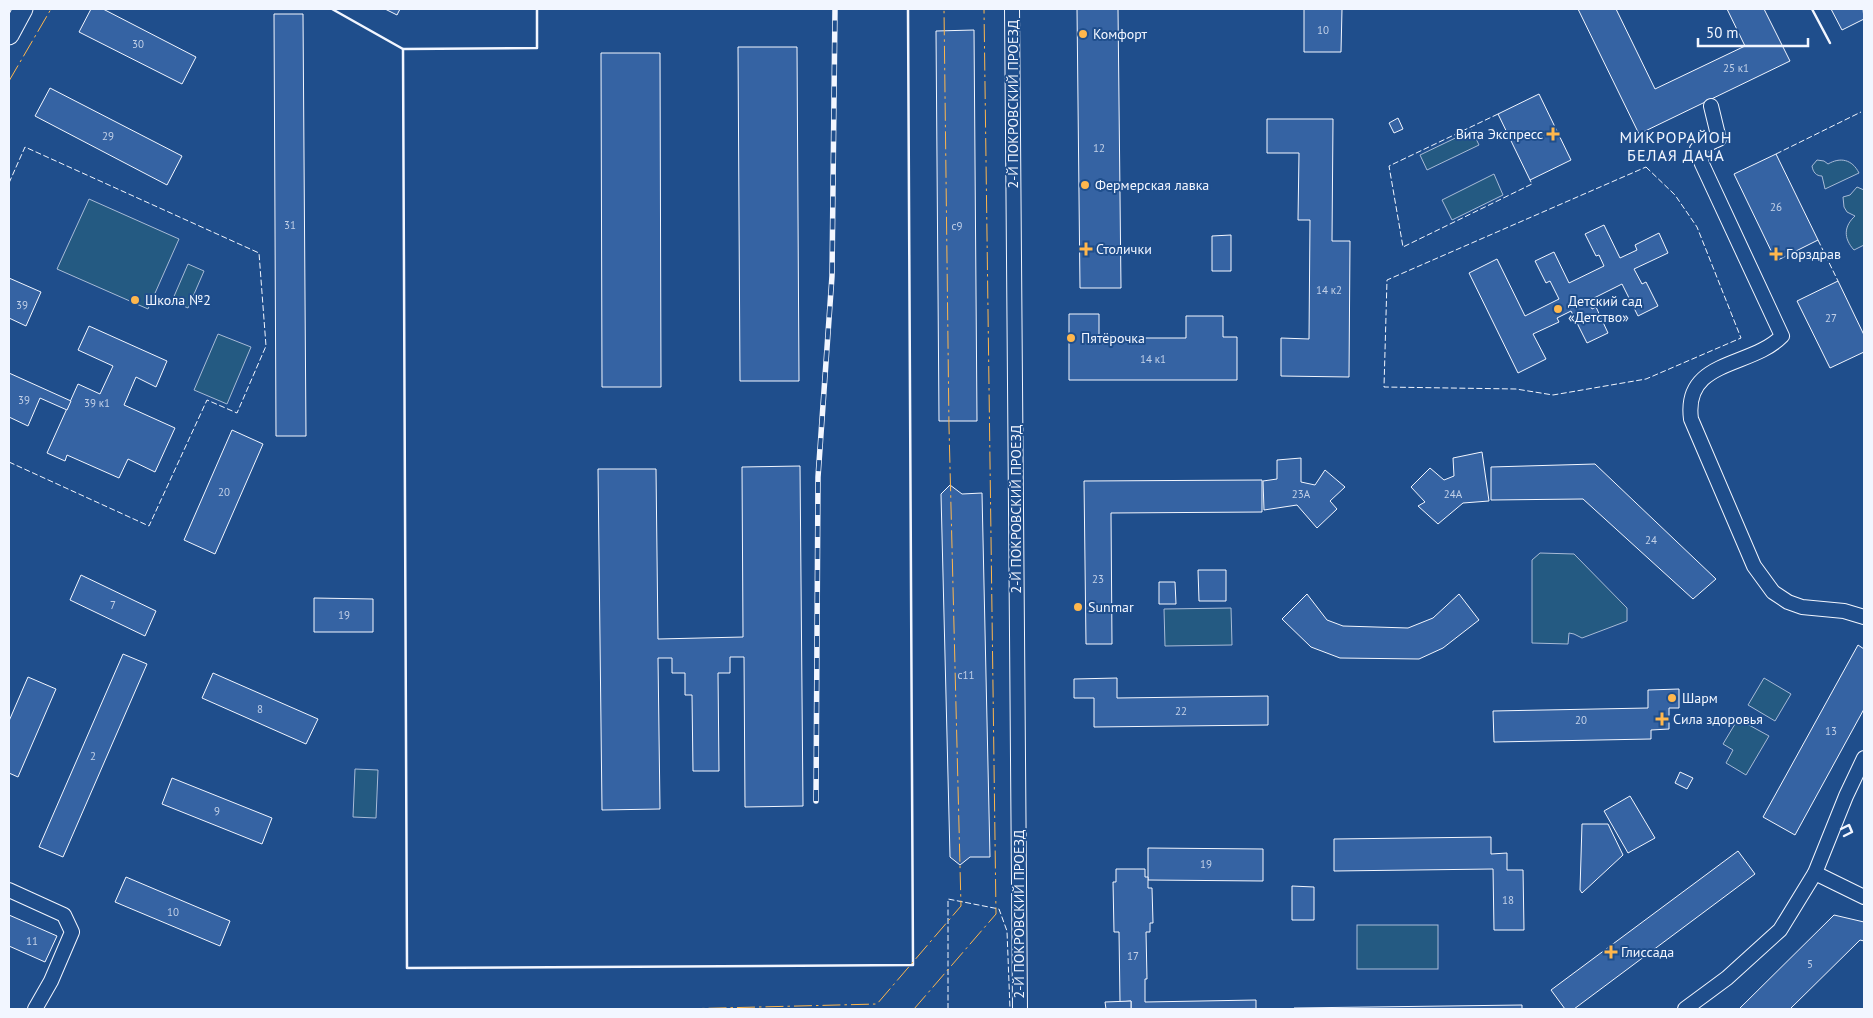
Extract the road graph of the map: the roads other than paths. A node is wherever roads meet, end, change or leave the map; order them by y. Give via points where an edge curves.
1 (23, 9) edge
2 (1012, 9) edge
3 (9, 35) edge
4 (1711, 106) dead end
5 (1864, 617) edge
6 (1864, 758) edge
7 (1816, 873) junction
8 (9, 890) edge
9 (1864, 897) edge
10 (35, 1009) edge
11 (1020, 1009) edge
12 (1685, 1009) edge

1 - 3 main road
2 - 11 street, 2-Й ПОКРОВСКИЙ ПРОЕЗД
4 - 5 street via 1719,138 1698,149 1702,164 1782,336 1772,346 1706,376 1690,402 1691,419 1754,566 1773,592 1802,607 1844,611
6 - 7 street
7 - 9 street
7 - 12 street via 1780,930 1727,978
8 - 10 street via 64,915 72,932

